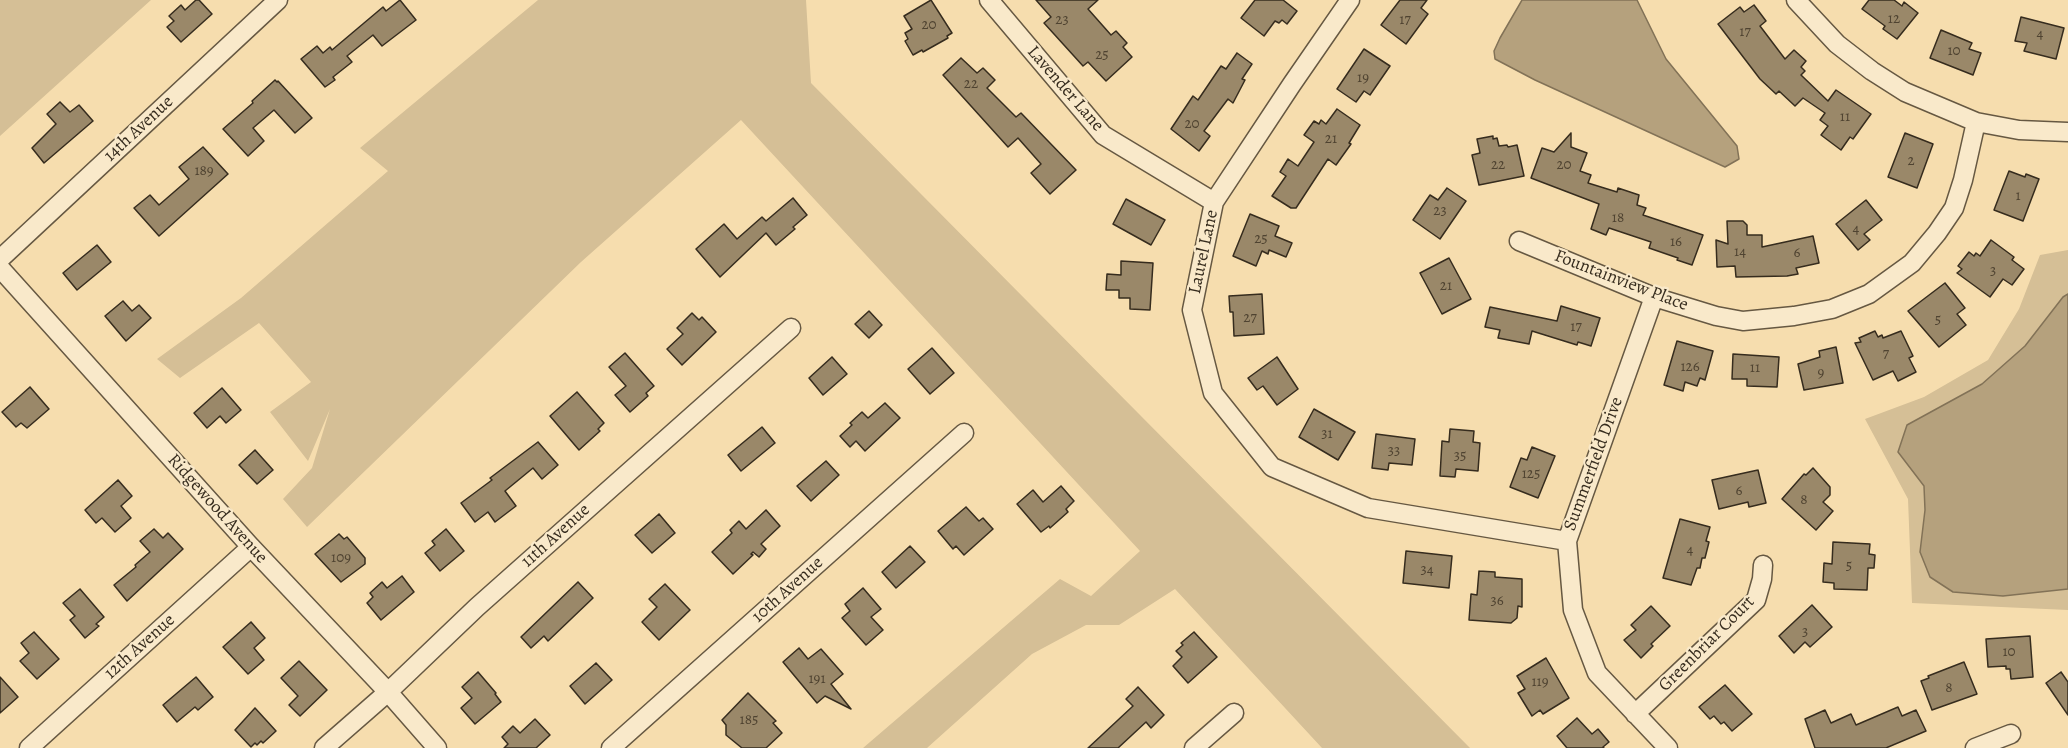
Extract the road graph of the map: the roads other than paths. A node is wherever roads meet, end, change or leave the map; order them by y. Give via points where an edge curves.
1 (278, 0) edge
2 (988, 0) edge
3 (1350, 0) edge
4 (1796, 0) edge
5 (1976, 122) junction
6 (2068, 132) edge
7 (1214, 201) junction
8 (1520, 241) dead end
9 (0, 259) edge
10 (0, 268) edge
11 (1654, 297) junction
12 (791, 328) dead end
13 (964, 433) dead end
14 (1567, 541) junction
15 (251, 547) junction
16 (1763, 565) dead end
17 (388, 692) junction
18 (1234, 713) dead end
19 (1635, 714) junction
20 (2011, 734) dead end
21 (29, 748) edge
22 (324, 748) edge
23 (437, 748) edge
24 (611, 748) edge
25 (1194, 748) edge
26 (1668, 748) edge
27 (1975, 748) edge

1 - 9 street, 14th Avenue
2 - 7 street, Lavender Lane via 1103,135
3 - 7 street, Laurel Lane
4 - 5 street via 1837,44 1872,71 1905,92
5 - 6 street via 2019,130
5 - 11 street, Fountainview Place via 1954,208 1912,263 1869,294 1832,309 1743,321
7 - 14 street, Laurel Lane via 1192,310 1213,393 1272,467 1368,508
8 - 11 street, Fountainview Place
10 - 15 street, Ridgewood Avenue
11 - 14 street, Summerfield Drive
12 - 17 street, 11th Avenue via 477,607
13 - 24 street, 10th Avenue
14 - 19 street, Summerfield Drive via 1573,610 1597,673
15 - 17 street, Ridgewood Avenue
15 - 21 street, 12th Avenue
16 - 19 street, Greenbriar Court via 1756,600
17 - 22 street, 11th Avenue
17 - 23 street, Ridgewood Avenue
18 - 25 street
19 - 26 street, Summerfield Drive
20 - 27 street

